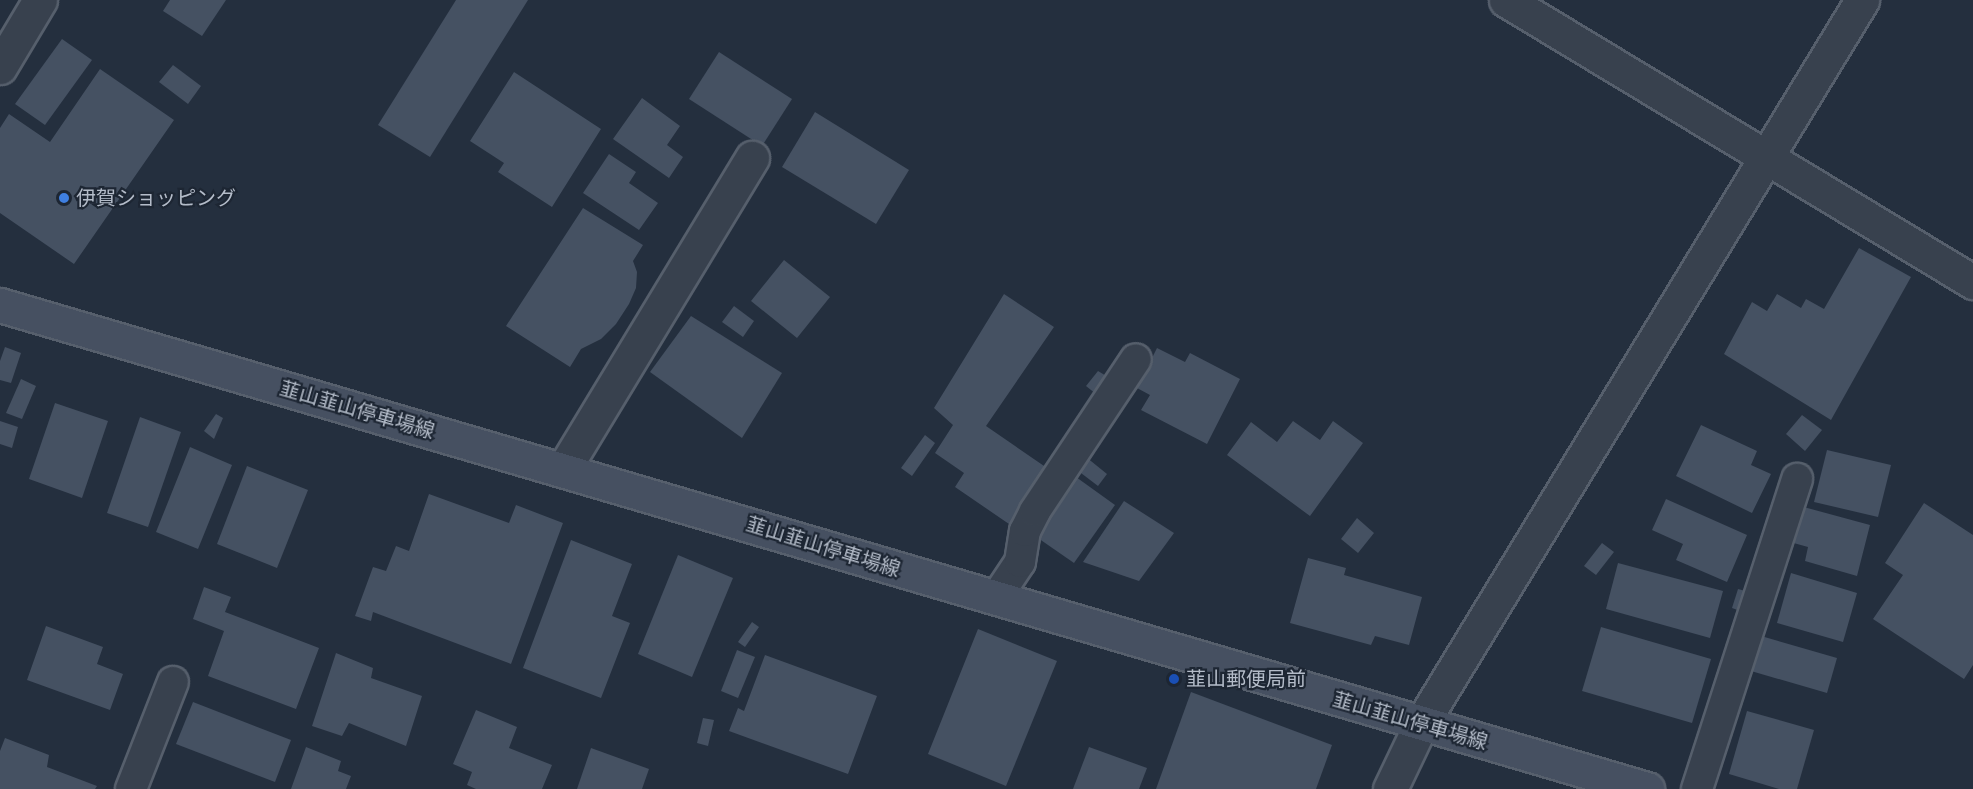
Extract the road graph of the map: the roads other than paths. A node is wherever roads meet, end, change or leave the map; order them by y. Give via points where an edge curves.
1 (40, 0) edge
2 (1506, 0) edge
3 (1862, 0) edge
4 (0, 68) edge
5 (1766, 157) junction
6 (752, 158) dead end
7 (1973, 282) edge
8 (0, 304) edge
9 (1136, 359) dead end
10 (563, 470) junction
11 (1797, 479) dead end
12 (996, 598) junction
13 (173, 682) dead end
14 (1421, 724) junction
15 (131, 789) edge
16 (1390, 789) edge
17 (1647, 789) edge
18 (1697, 789) edge

1 - 4 street
2 - 5 street
3 - 5 street
5 - 7 street
5 - 14 street
6 - 10 street
8 - 10 main road, 韮山韮山停車場線
9 - 12 lane via 1035,511 1025,531 1020,562
10 - 12 main road, 韮山韮山停車場線
11 - 18 lane
12 - 14 main road, 韮山韮山停車場線
13 - 15 lane
14 - 16 street
14 - 17 main road, 韮山韮山停車場線

